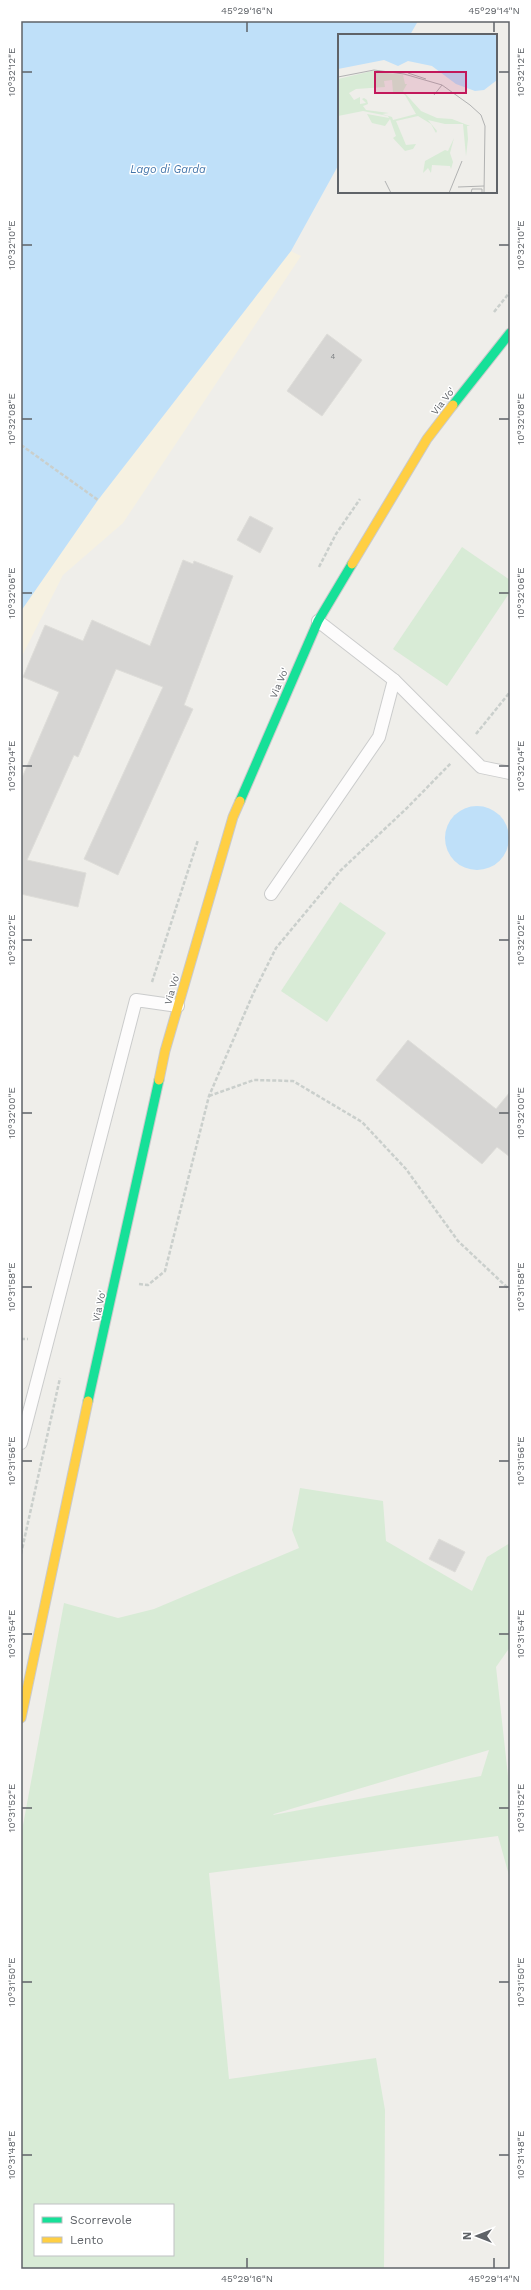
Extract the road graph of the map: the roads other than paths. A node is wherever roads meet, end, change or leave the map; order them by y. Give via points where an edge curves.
1 (510, 332) edge
2 (318, 621) junction
3 (394, 680) junction
4 (510, 773) edge
5 (271, 894) dead end
6 (178, 1006) junction
7 (21, 1443) edge
8 (21, 1718) edge

1 - 2 street, Via Vo' via 427,439
2 - 3 lane
2 - 6 street, Via Vo' via 234,817
3 - 4 lane via 481,767
3 - 5 lane via 379,737
6 - 7 lane via 136,1000
6 - 8 street, Via Vo' via 53,1559

